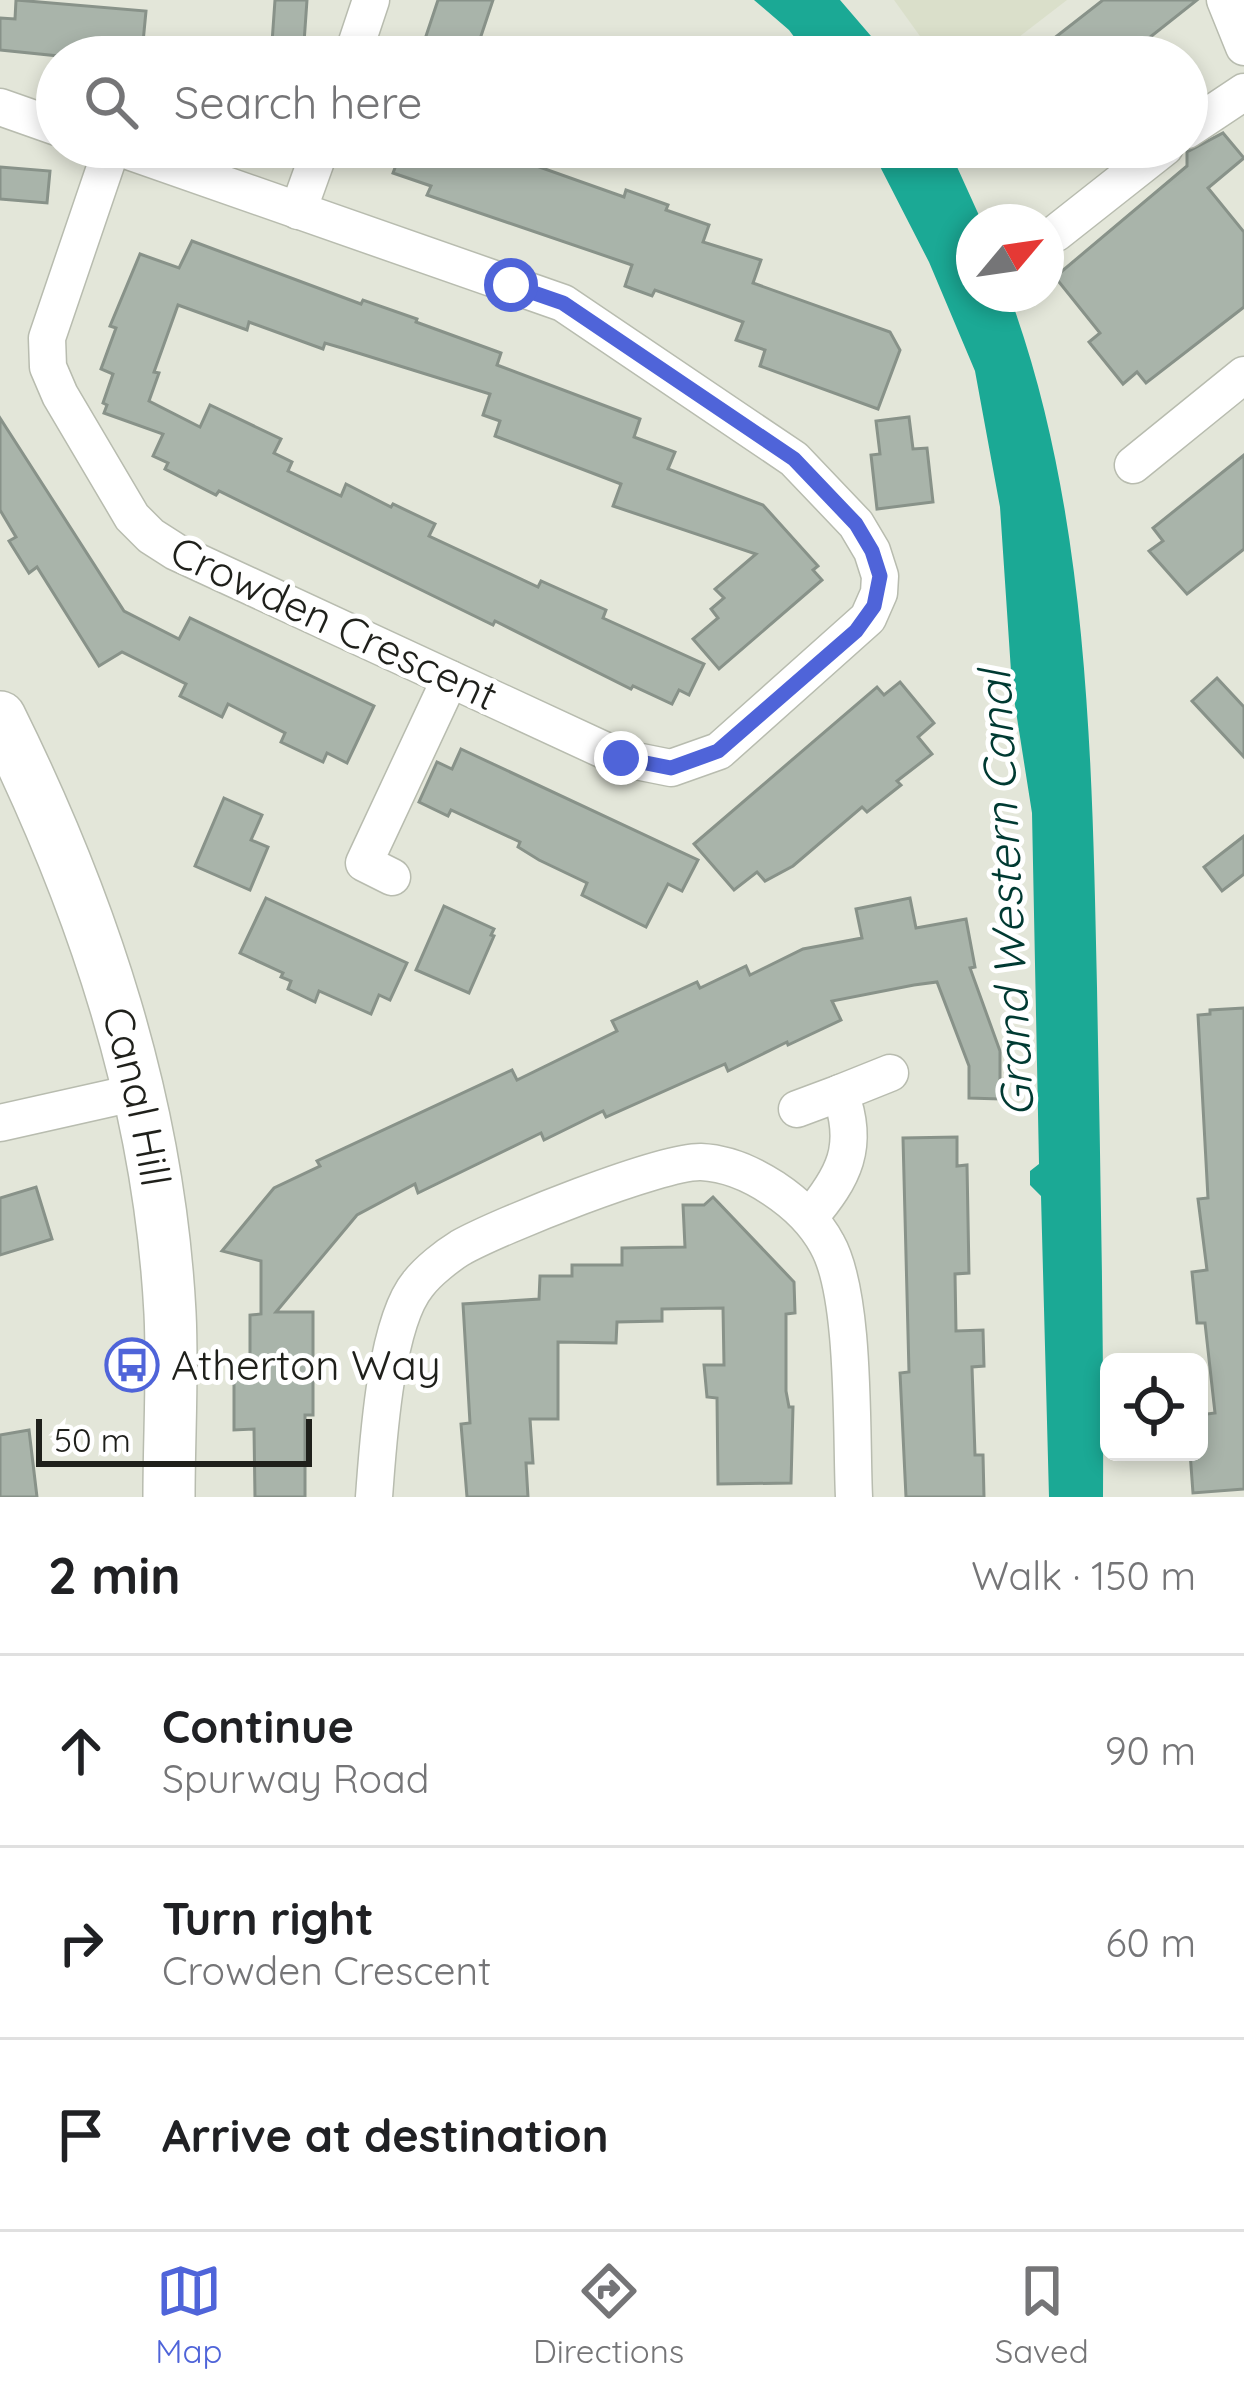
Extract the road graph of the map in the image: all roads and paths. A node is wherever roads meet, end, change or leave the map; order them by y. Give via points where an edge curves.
1 (371, 0) edge
2 (1225, 0) edge
3 (359, 36) edge
4 (1244, 47) edge
5 (1244, 92) edge
6 (0, 107) edge
7 (1208, 116) edge
8 (36, 120) edge
9 (107, 168) edge
10 (173, 168) edge
11 (314, 168) edge
12 (1138, 168) edge
13 (298, 212) junction
14 (1064, 227) edge
15 (1244, 375) edge
16 (1133, 465) dead end
17 (450, 679) junction
18 (0, 717) edge
19 (365, 863) dead end
20 (890, 1073) dead end
21 (138, 1092) junction
22 (840, 1093) junction
23 (797, 1109) dead end
24 (0, 1123) edge
25 (809, 1218) junction
26 (169, 1497) edge
27 (374, 1497) edge
28 (854, 1497) edge

1 - 3 street
2 - 4 street
5 - 7 street
6 - 8 street
9 - 17 street, Crowden Crescent via 47,338 48,367 132,517 176,552
10 - 13 street
11 - 13 street
12 - 14 street
13 - 17 street, Crowden Crescent via 563,303 794,459 856,524 880,576 874,606 856,631 718,751 671,768 621,758
15 - 16 street via 1153,427
17 - 19 street
18 - 21 street, Canal Hill via 77,889 123,1021
20 - 22 street
21 - 24 street
21 - 26 street, Canal Hill via 170,1317
22 - 23 street
22 - 25 street via 851,1131 846,1161
25 - 27 street via 754,1178 698,1162 656,1170 457,1250 417,1285 405,1311 383,1402
25 - 28 street via 841,1274

